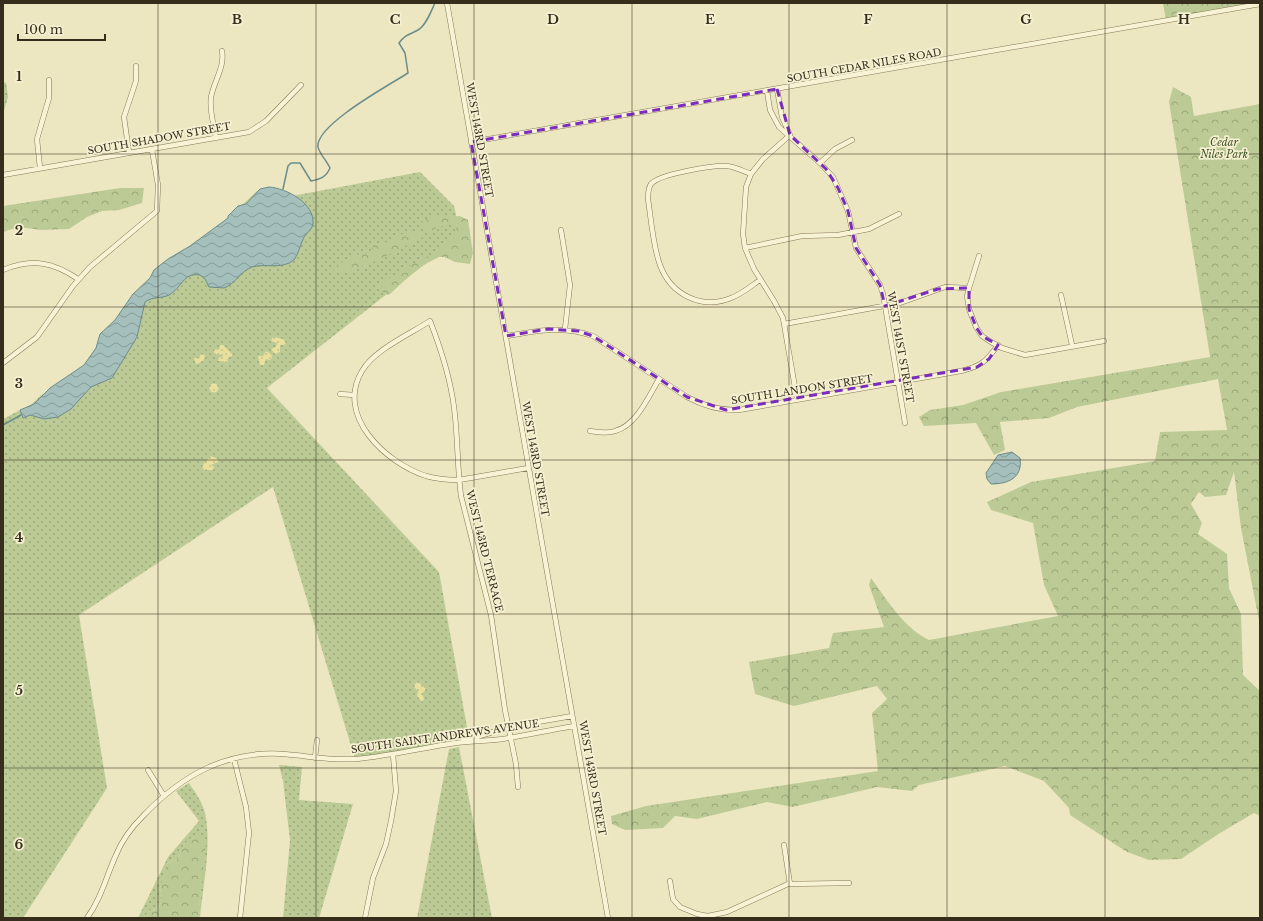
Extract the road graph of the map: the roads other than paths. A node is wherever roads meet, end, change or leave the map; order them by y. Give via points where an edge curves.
1 (447, 3) edge
2 (1260, 4) edge
3 (222, 51) dead end
4 (136, 66) dead end
5 (49, 80) dead end
6 (301, 85) dead end
7 (777, 89) junction
8 (767, 91) junction
9 (790, 136) junction
10 (216, 138) junction
11 (852, 140) dead end
12 (471, 142) junction
13 (152, 150) junction
14 (129, 153) junction
15 (820, 163) junction
16 (40, 168) junction
17 (751, 174) junction
18 (3, 175) edge
19 (899, 214) dead end
20 (561, 230) dead end
21 (852, 233) junction
22 (746, 248) junction
23 (979, 256) dead end
24 (3, 270) edge
25 (78, 279) junction
26 (760, 280) junction
27 (969, 288) junction
28 (1061, 295) dead end
29 (885, 306) junction
30 (784, 324) junction
31 (565, 329) junction
32 (506, 336) junction
33 (1104, 341) dead end
34 (1072, 345) junction
35 (998, 346) junction
36 (3, 363) edge
37 (659, 379) junction
38 (898, 382) junction
39 (340, 394) dead end
40 (354, 395) junction
41 (797, 399) junction
42 (905, 423) dead end
43 (590, 431) dead end
44 (528, 468) junction
45 (459, 480) junction
46 (572, 716) junction
47 (574, 726) junction
48 (509, 728) junction
49 (511, 737) junction
50 (317, 740) dead end
51 (458, 743) junction
52 (394, 754) junction
53 (234, 758) junction
54 (315, 758) junction
55 (148, 770) dead end
56 (518, 787) dead end
57 (164, 796) junction
58 (784, 845) dead end
59 (670, 881) dead end
60 (849, 883) dead end
61 (790, 884) junction
62 (708, 917) edge
63 (87, 918) edge
64 (240, 918) edge
65 (365, 918) edge
66 (608, 918) edge

1 - 12 street, WEST 143RD STREET
2 - 7 street, SOUTH CEDAR NILES ROAD
3 - 10 street via 223,62 210,104
4 - 14 street via 136,81 124,117
5 - 16 street via 49,98 37,139
6 - 10 street, SOUTH SHADOW STREET via 255,129
7 - 8 street, SOUTH CEDAR NILES ROAD
7 - 9 street, WEST 141ST STREET via 782,117
8 - 9 street, WEST 141ST STREET via 773,117 779,127
8 - 12 street, SOUTH CEDAR NILES ROAD
9 - 15 street, WEST 141ST STREET
9 - 17 street via 763,159
10 - 13 street, SOUTH SHADOW STREET
11 - 15 street via 835,149
12 - 32 street, WEST 143RD STREET
13 - 14 street, SOUTH SHADOW STREET
13 - 25 street via 158,185 157,211 104,253
14 - 16 street, SOUTH SHADOW STREET
15 - 21 street, WEST 141ST STREET via 833,177 844,200
16 - 18 street, SOUTH SHADOW STREET
17 - 22 street via 746,187 743,217
17 - 26 street via 726,166 663,177 652,184 648,191 648,199 659,263 668,281 680,293 703,302 721,301 738,295
19 - 21 street via 869,229
20 - 31 street via 570,285
21 - 22 street via 802,236
21 - 29 street, WEST 141ST STREET via 860,257 880,285
22 - 26 street
23 - 27 street
24 - 25 street via 46,263 63,269
25 - 36 street via 37,337
26 - 30 street via 780,309
27 - 29 street via 938,289 900,304
27 - 35 street via 969,309 976,327 982,336
28 - 34 street
29 - 30 street
29 - 38 street, WEST 141ST STREET
30 - 41 street
31 - 32 street, SOUTH LANDON STREET via 548,329
31 - 37 street, SOUTH LANDON STREET via 592,336
32 - 44 street, WEST 143RD STREET
33 - 34 street
34 - 35 street via 1025,355
35 - 38 street, SOUTH LANDON STREET via 988,359 976,367
37 - 41 street, SOUTH LANDON STREET via 700,404 726,410
37 - 43 street via 637,415 626,427 605,433
38 - 41 street, SOUTH LANDON STREET
38 - 42 street, WEST 141ST STREET
39 - 40 street
40 - 45 street via 360,424 389,455 409,469 426,476
40 - 45 street, WEST 143RD TERRACE via 358,377 372,359 430,321 452,394
44 - 45 street
44 - 46 street, WEST 143RD STREET
45 - 48 street, WEST 143RD TERRACE via 466,521 491,615
46 - 47 street, WEST 143RD STREET
46 - 48 street
47 - 49 street, SOUTH SAINT ANDREWS AVENUE
47 - 66 street, WEST 143RD STREET
48 - 49 street, WEST 143RD TERRACE
48 - 51 street
49 - 51 street, SOUTH SAINT ANDREWS AVENUE
49 - 56 street, WEST 143RD TERRACE
50 - 54 street
51 - 52 street, SOUTH SAINT ANDREWS AVENUE
52 - 54 street, SOUTH SAINT ANDREWS AVENUE via 355,759
52 - 65 street via 396,791 391,821 386,844 373,878
53 - 54 street, SOUTH SAINT ANDREWS AVENUE via 272,754
53 - 57 street, SOUTH SAINT ANDREWS AVENUE via 199,771
53 - 64 street via 246,806 249,834
55 - 57 street
57 - 63 street, SOUTH SAINT ANDREWS AVENUE via 124,839 100,897
58 - 61 street
59 - 62 street via 673,899 680,907
60 - 61 street
61 - 62 street via 727,912

